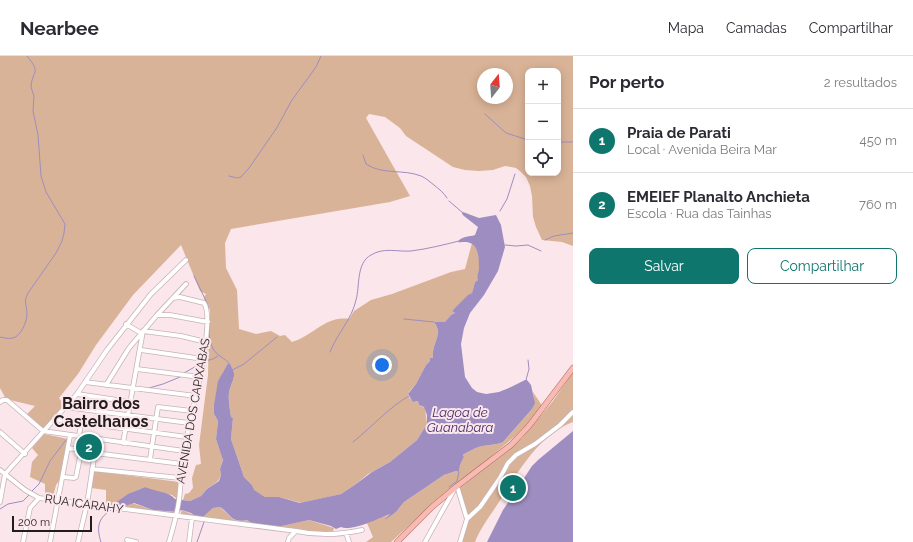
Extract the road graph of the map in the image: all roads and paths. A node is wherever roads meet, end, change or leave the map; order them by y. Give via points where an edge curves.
1 (186, 260) dead end
2 (186, 284) dead end
3 (173, 298) junction
4 (157, 314) junction
5 (208, 322) junction
6 (126, 324) junction
7 (142, 332) junction
8 (206, 342) junction
9 (141, 350) junction
10 (203, 359) junction
11 (573, 368) edge
12 (137, 369) junction
13 (200, 377) junction
14 (85, 382) junction
15 (106, 385) junction
16 (134, 388) junction
17 (76, 394) junction
18 (196, 396) junction
19 (0, 402) edge
20 (131, 402) junction
21 (66, 407) junction
22 (192, 411) junction
23 (573, 412) edge
24 (129, 415) junction
25 (54, 419) junction
26 (156, 419) junction
27 (81, 423) junction
28 (189, 423) junction
29 (126, 429) junction
30 (43, 431) junction
31 (0, 432) edge
32 (154, 433) junction
33 (70, 436) junction
34 (81, 437) junction
35 (187, 437) junction
36 (97, 439) junction
37 (123, 443) junction
38 (152, 447) junction
39 (68, 448) junction
40 (81, 450) junction
41 (184, 451) junction
42 (95, 452) junction
43 (25, 454) junction
44 (150, 459) junction
45 (182, 464) junction
46 (92, 469) junction
47 (0, 470) edge
48 (5, 474) junction
49 (63, 477) junction
50 (180, 478) junction
51 (456, 487) junction
52 (39, 498) junction
53 (59, 500) junction
54 (0, 502) edge
55 (87, 504) junction
56 (176, 516) junction
57 (192, 518) junction
58 (467, 519) junction
59 (362, 530) dead end
60 (296, 531) junction
61 (346, 533) junction
62 (127, 540) dead end
63 (23, 542) edge
64 (50, 542) edge
65 (78, 542) edge
66 (136, 542) edge
67 (169, 542) edge
68 (189, 542) edge
69 (288, 542) edge
70 (349, 542) edge
71 (397, 542) edge
72 (426, 542) edge
73 (460, 542) edge

1 - 6 street via 151,294
2 - 3 street
3 - 4 street
3 - 5 street, AVENIDA DOS CAPIXABAS via 180,297 204,303
4 - 5 street
4 - 7 street
5 - 8 street, AVENIDA DOS CAPIXABAS
6 - 7 street
6 - 14 street
7 - 8 street via 181,336
7 - 9 street
7 - 15 street
8 - 10 street, AVENIDA DOS CAPIXABAS
9 - 10 street
9 - 12 street
10 - 13 street, AVENIDA DOS CAPIXABAS
11 - 51 main road via 516,441
12 - 13 street
12 - 16 street
13 - 18 street, AVENIDA DOS CAPIXABAS
14 - 15 street
14 - 17 street
15 - 16 street
16 - 18 street
16 - 20 street
17 - 20 street
17 - 21 street
18 - 22 street, AVENIDA DOS CAPIXABAS
19 - 30 street via 7,400
20 - 24 street
21 - 24 street
21 - 25 street
22 - 26 street via 159,407
22 - 28 street, AVENIDA DOS CAPIXABAS
23 - 58 street via 547,436 516,455 480,507
24 - 26 street
24 - 29 street
25 - 27 street
25 - 30 street
26 - 28 street
26 - 32 street
27 - 29 street
27 - 34 street
28 - 35 street, AVENIDA DOS CAPIXABAS
29 - 32 street
29 - 37 street
30 - 33 street
30 - 43 street
31 - 43 street
32 - 35 street
32 - 38 street
33 - 34 street
33 - 39 street
34 - 36 street
34 - 40 street
35 - 41 street, AVENIDA DOS CAPIXABAS
36 - 37 street
36 - 42 street
37 - 38 street
38 - 41 street
38 - 44 street
39 - 40 street
39 - 49 street
40 - 49 street via 76,477
41 - 45 street, AVENIDA DOS CAPIXABAS
42 - 44 street
42 - 46 street
43 - 48 street
44 - 45 street
45 - 50 street, AVENIDA DOS CAPIXABAS
46 - 50 street
46 - 55 street
47 - 48 street, RUA ICARAHY
48 - 52 street, RUA ICARAHY
48 - 54 street
49 - 53 street
50 - 56 street, AVENIDA DOS CAPIXABAS
51 - 58 street
51 - 71 main road
51 - 72 street
52 - 53 street, RUA ICARAHY
52 - 63 street via 30,508
53 - 55 street, RUA ICARAHY
53 - 64 street
55 - 56 street, RUA ICARAHY
55 - 65 street
56 - 57 street, RUA ICARAHY
56 - 67 street, AVENIDA DOS CAPIXABAS
57 - 60 street, RUA ICARAHY
57 - 68 street
58 - 73 street
59 - 61 street, RUA ICARAHY
60 - 61 street, RUA ICARAHY via 324,535
60 - 69 street
61 - 70 street
62 - 66 street

